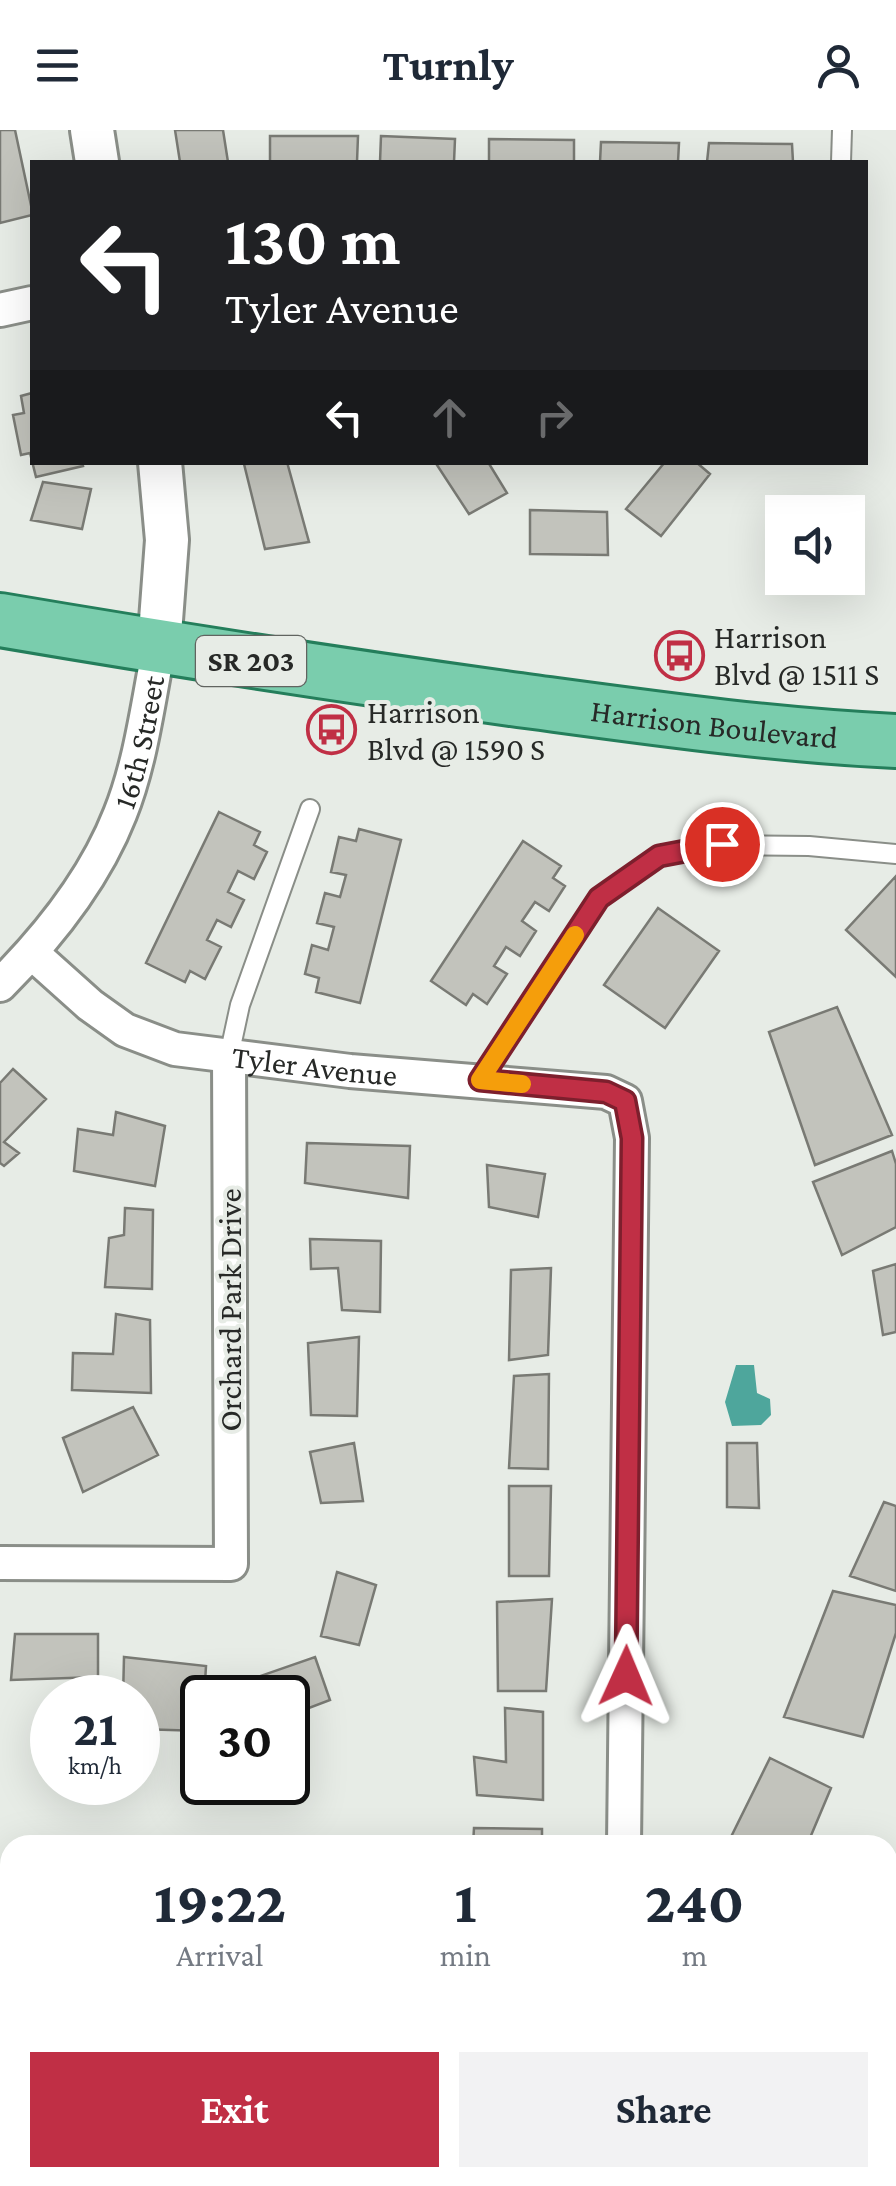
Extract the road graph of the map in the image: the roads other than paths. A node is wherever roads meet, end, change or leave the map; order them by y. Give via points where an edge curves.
1 (92, 130) edge
2 (842, 130) edge
3 (96, 160) edge
4 (840, 160) edge
5 (30, 302) edge
6 (0, 310) edge
7 (160, 465) edge
8 (0, 620) edge
9 (159, 647) junction
10 (896, 741) edge
11 (310, 809) dead end
12 (896, 854) edge
13 (32, 953) junction
14 (0, 984) edge
15 (229, 1056) junction
16 (480, 1080) junction
17 (0, 1563) edge
18 (624, 1835) edge

1 - 3 street
2 - 4 lane
5 - 6 street
7 - 9 street, 16th Street via 167,540
8 - 9 main road, Harrison Boulevard / SR 203
9 - 10 main road, Harrison Boulevard / SR 203 via 596,710
9 - 13 street, 16th Street via 122,812 96,865
11 - 15 lane via 240,1005
12 - 16 lane via 722,844 659,856 599,898
13 - 14 street, 16th Street
13 - 15 street, Tyler Avenue via 125,1030 175,1049
15 - 16 street, Tyler Avenue
15 - 17 street, Orchard Park Drive via 231,1564
16 - 18 street, Tyler Avenue via 606,1092 625,1101 632,1138

